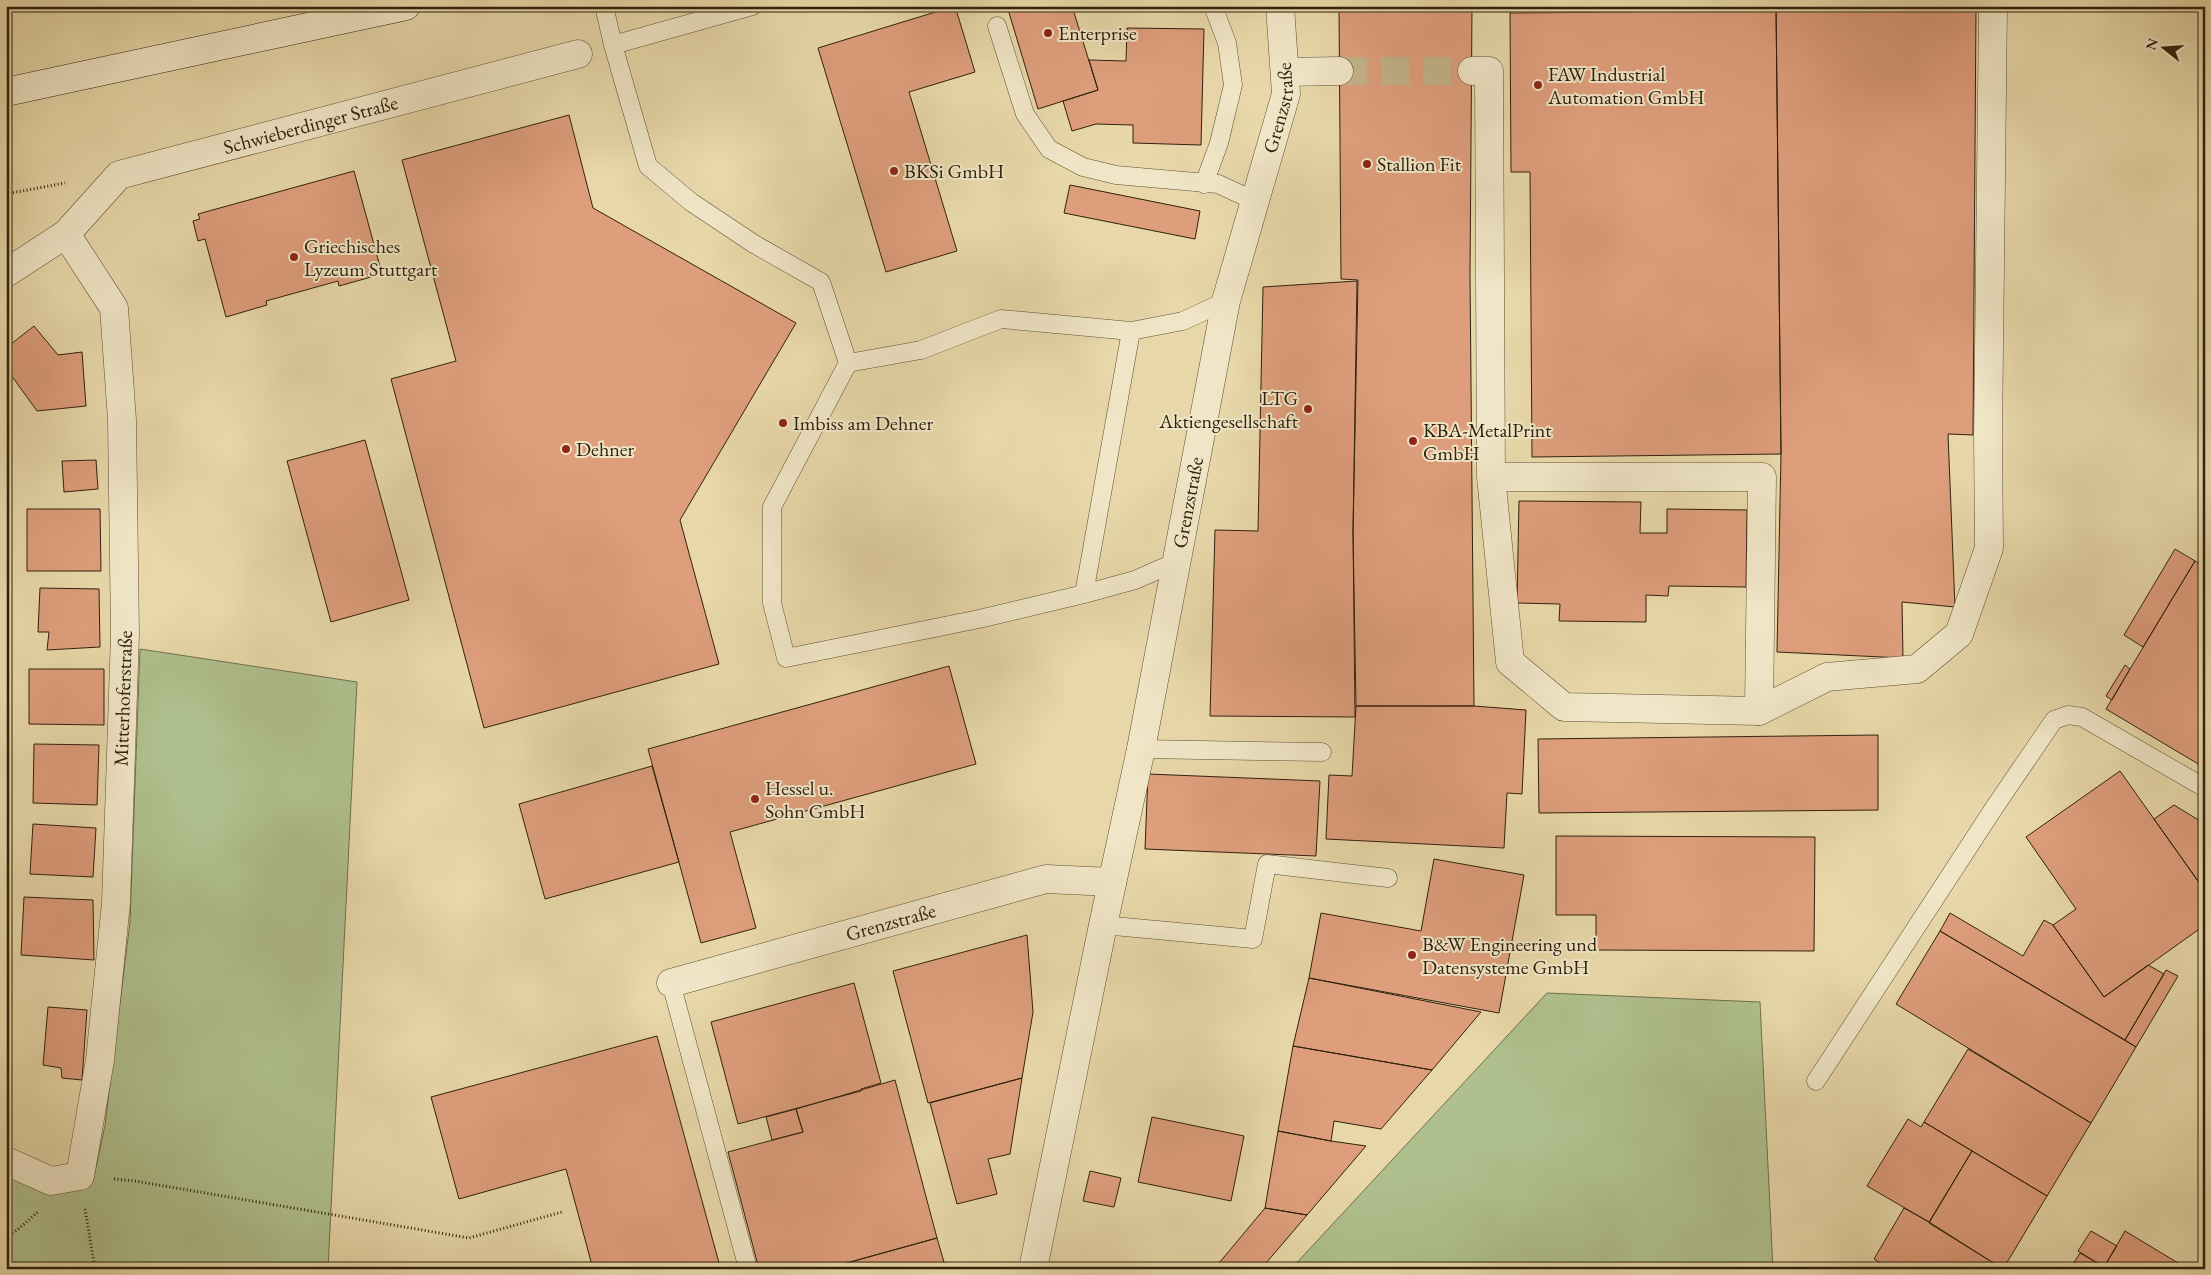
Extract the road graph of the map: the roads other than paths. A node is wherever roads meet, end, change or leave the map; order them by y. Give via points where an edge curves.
1 (406, 6) edge
2 (604, 6) edge
3 (752, 6) edge
4 (1213, 6) edge
5 (1280, 6) edge
6 (1993, 6) edge
7 (997, 26) dead end
8 (613, 45) junction
9 (578, 54) dead end
10 (1472, 70) tunnel mouth
11 (1339, 71) tunnel mouth
12 (1285, 72) junction
13 (6, 92) edge
14 (1204, 184) junction
15 (1255, 201) junction
16 (66, 234) junction
17 (6, 273) edge
18 (1226, 301) junction
19 (1131, 331) junction
20 (848, 363) junction
21 (1491, 477) junction
22 (1176, 562) junction
23 (1084, 594) junction
24 (1759, 711) junction
25 (1141, 749) junction
26 (1322, 752) dead end
27 (2205, 788) edge
28 (1388, 878) dead end
29 (1112, 882) junction
30 (1102, 925) junction
31 (671, 983) joint
32 (1816, 1081) dead end
33 (6, 1161) edge
34 (748, 1269) edge
35 (1033, 1269) edge

1 - 13 street
2 - 8 lane
3 - 8 lane
4 - 14 lane via 1228,43 1233,85 1219,143
5 - 12 street, Grenzstraße
6 - 24 street via 1989,548 1960,634 1918,669 1827,677
7 - 14 lane via 1025,114 1049,149 1083,167 1116,175
8 - 20 lane via 648,166 691,202 754,244 821,282
9 - 16 street, Schwieberdinger Straße via 118,175
10 - 21 street via 1489,71
11 - 12 street
12 - 15 street, Grenzstraße via 1286,94
14 - 15 lane via 1218,184
15 - 18 street, Grenzstraße
16 - 17 street
16 - 33 street, Mitterhoferstraße via 114,308 122,420 125,634 116,903 100,1060 80,1176 51,1181
18 - 19 lane via 1183,321
18 - 22 street, Grenzstraße
19 - 20 lane via 1001,318 921,350
19 - 23 lane
20 - 23 lane via 772,507 772,603 786,658 979,620
21 - 24 street via 1510,662 1564,707
21 - 24 street via 1762,477
22 - 23 lane via 1135,580
22 - 25 street, Grenzstraße
25 - 26 lane
25 - 29 street, Grenzstraße
27 - 32 lane via 2082,717 2068,715 2054,720
28 - 30 lane via 1267,864 1253,938
29 - 30 street, Grenzstraße
29 - 31 street, Grenzstraße via 1046,879
30 - 35 street, Grenzstraße
31 - 34 lane

